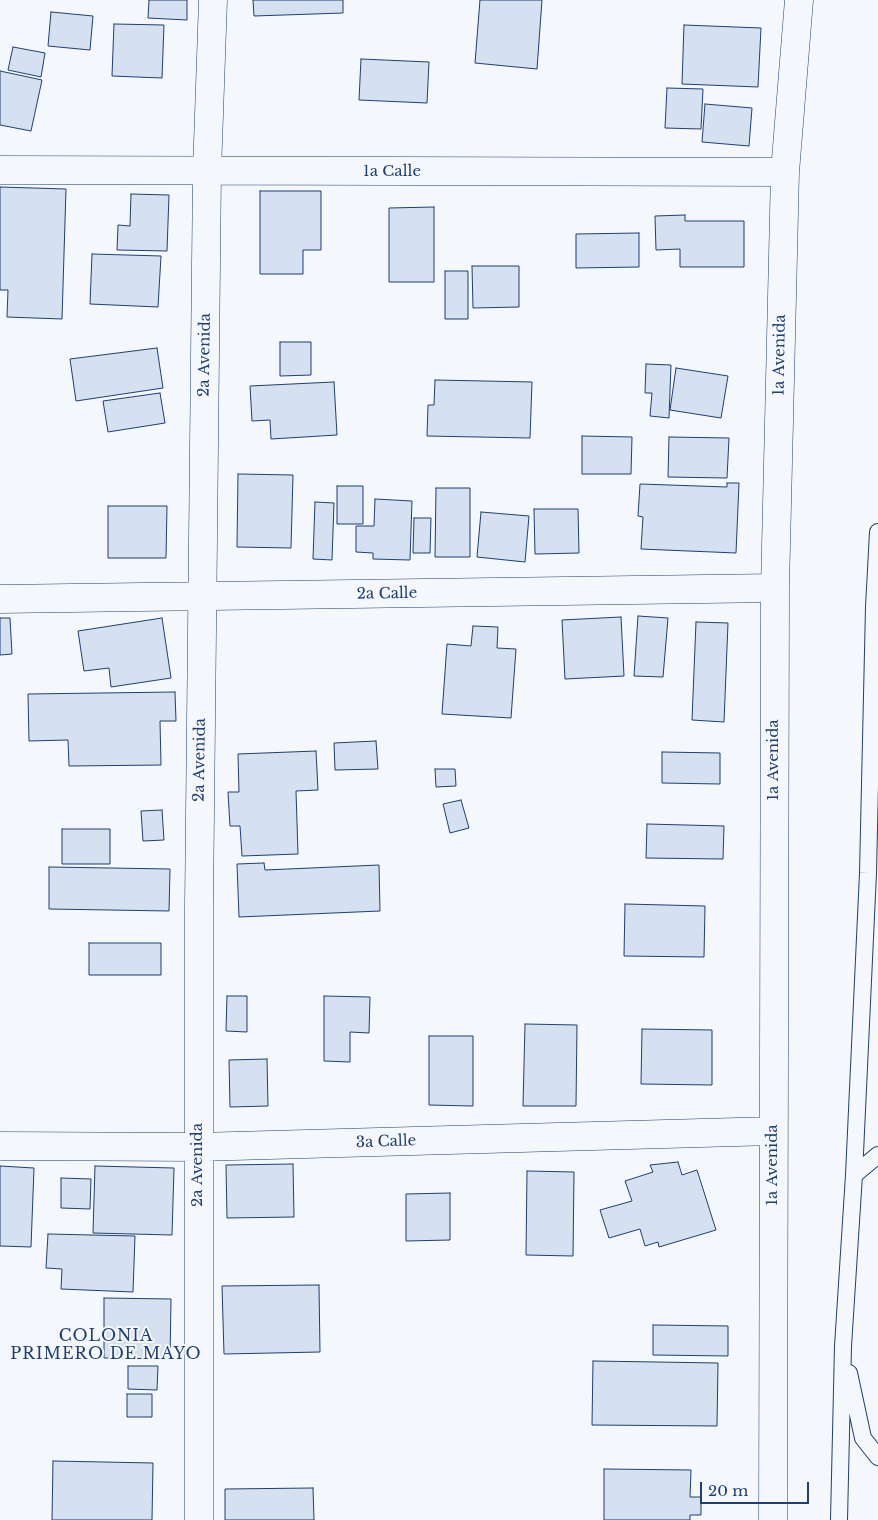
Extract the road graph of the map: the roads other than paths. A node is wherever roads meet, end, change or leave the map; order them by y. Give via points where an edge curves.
1 (213, 0) edge
2 (799, 0) edge
3 (0, 170) edge
4 (207, 172) junction
5 (785, 172) junction
6 (878, 532) edge
7 (775, 588) junction
8 (202, 598) junction
9 (0, 599) edge
10 (773, 1131) junction
11 (0, 1146) edge
12 (198, 1147) junction
13 (878, 1155) edge
14 (854, 1175) junction
15 (843, 1346) junction
16 (878, 1457) edge
17 (199, 1520) edge
18 (773, 1520) edge
19 (839, 1520) edge

1 - 4 street, 2a Avenida
2 - 5 street, 1a Avenida
3 - 4 street, 1a Calle
4 - 5 street, 1a Calle
4 - 8 street, 2a Avenida
5 - 7 street, 1a Avenida
6 - 14 lane via 868,873
7 - 8 street, 2a Calle
7 - 10 street, 1a Avenida
8 - 9 street, 2a Calle
8 - 12 street, 2a Avenida
10 - 12 street, 3a Calle
10 - 18 street, 1a Avenida
11 - 12 street, 3a Calle
12 - 17 street, 2a Avenida
13 - 14 lane
14 - 15 lane
15 - 16 lane via 863,1438
15 - 19 lane

